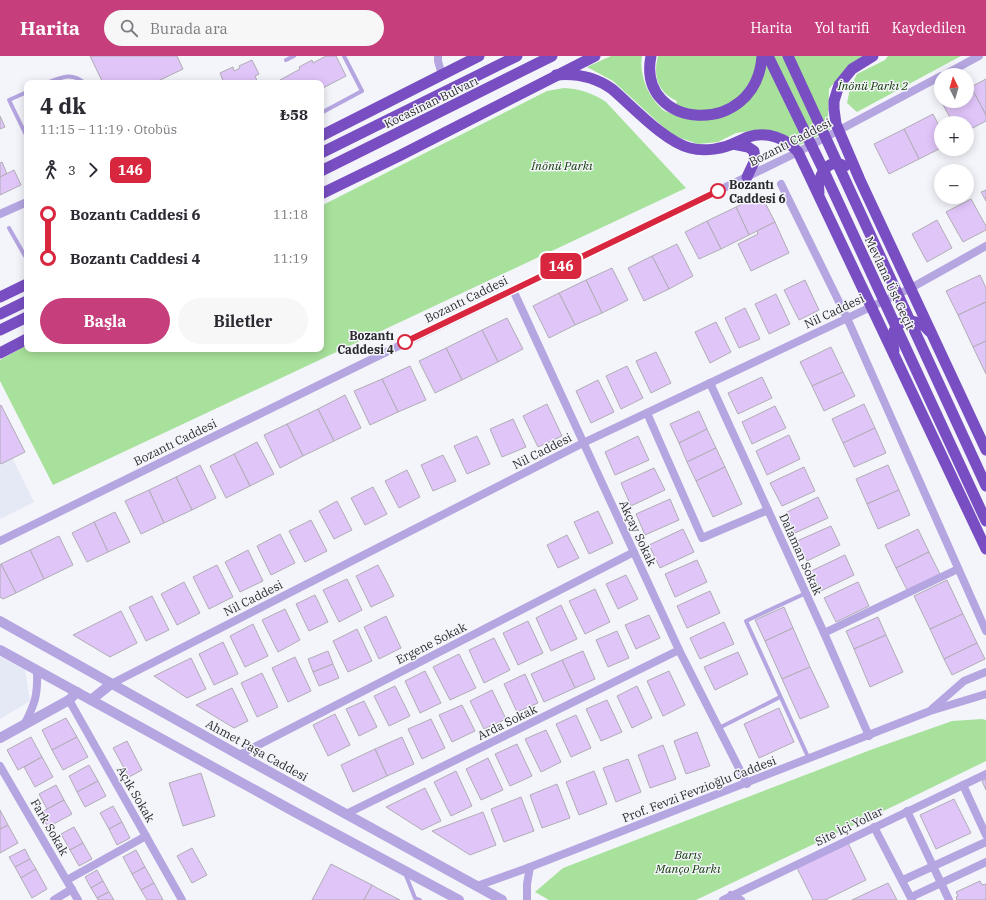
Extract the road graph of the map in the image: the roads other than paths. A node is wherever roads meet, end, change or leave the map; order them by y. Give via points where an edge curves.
1 (294, 56) edge
2 (344, 56) edge
3 (438, 56) edge
4 (479, 56) edge
5 (517, 56) edge
6 (552, 56) edge
7 (594, 56) edge
8 (651, 56) edge
9 (762, 56) edge
10 (768, 56) edge
11 (788, 56) edge
12 (873, 56) edge
13 (979, 56) edge
14 (286, 60) dead end
15 (957, 68) edge
16 (442, 75) junction
17 (556, 75) junction
18 (54, 80) edge
19 (80, 80) edge
20 (934, 80) edge
21 (24, 93) edge
22 (324, 111) edge
23 (24, 129) edge
24 (838, 131) junction
25 (324, 134) edge
26 (732, 144) junction
27 (324, 152) edge
28 (798, 152) junction
29 (324, 170) edge
30 (747, 177) junction
31 (860, 180) junction
32 (781, 184) dead end
33 (324, 193) edge
34 (820, 198) junction
35 (24, 203) edge
36 (0, 214) edge
37 (9, 228) dead end
38 (986, 246) edge
39 (24, 254) edge
40 (24, 285) edge
41 (911, 288) junction
42 (513, 290) junction
43 (0, 297) edge
44 (24, 302) edge
45 (871, 307) junction
46 (0, 314) edge
47 (24, 318) edge
48 (847, 318) junction
49 (0, 330) edge
50 (933, 336) junction
51 (24, 341) edge
52 (0, 353) edge
53 (894, 356) junction
54 (710, 383) junction
55 (647, 413) junction
56 (583, 443) junction
57 (986, 450) edge
58 (986, 486) edge
59 (768, 510) junction
60 (986, 521) edge
61 (0, 541) edge
62 (986, 549) edge
63 (634, 552) junction
64 (958, 569) junction
65 (806, 593) junction
66 (0, 621) edge
67 (986, 631) edge
68 (824, 633) junction
69 (0, 650) edge
70 (679, 650) junction
71 (37, 670) junction
72 (986, 672) edge
73 (111, 684) junction
74 (77, 692) junction
75 (986, 694) edge
76 (780, 697) junction
77 (69, 700) junction
78 (92, 700) junction
79 (930, 711) junction
80 (24, 725) junction
81 (718, 728) junction
82 (869, 736) junction
83 (0, 738) edge
84 (239, 755) junction
85 (809, 759) junction
86 (0, 766) edge
87 (986, 774) edge
88 (747, 784) junction
89 (963, 785) junction
90 (907, 811) junction
91 (346, 814) junction
92 (874, 827) junction
93 (986, 835) edge
94 (146, 836) junction
95 (986, 842) edge
96 (986, 862) edge
97 (933, 866) junction
98 (530, 867) junction
99 (404, 871) junction
100 (67, 880) junction
101 (902, 880) junction
102 (941, 883) junction
103 (477, 886) junction
104 (72, 890) junction
105 (731, 896) junction
106 (911, 898) edge
107 (54, 900) edge
108 (78, 900) edge
109 (182, 900) edge
110 (420, 900) edge
111 (459, 900) edge
112 (502, 900) edge
113 (527, 900) edge
114 (722, 900) edge
115 (741, 900) edge
116 (949, 900) edge

1 - 14 lane
2 - 22 lane via 362,91
3 - 16 street
4 - 16 highway
5 - 27 highway, Kocasinan Bulvarı
6 - 29 highway, Kocasinan Bulvarı
7 - 17 highway
8 - 9 highway via 649,70 653,88 663,101 674,109 706,116 718,114 744,99 760,72
10 - 60 highway, Mevlana Üst Geçit, bridge
11 - 58 highway, Mevlana Üst Geçit, bridge
12 - 24 highway via 852,68 839,85 834,101
13 - 15 street
16 - 25 highway
17 - 26 highway via 581,75 604,83 670,139 683,146 709,150
17 - 33 highway
18 - 19 lane via 63,76
20 - 24 street, Bozantı Caddesi
21 - 23 lane via 9,100
24 - 28 street, Bozantı Caddesi
24 - 31 highway
26 - 28 highway via 755,135 770,135 789,143
26 - 30 highway via 748,147 754,152 755,160
28 - 30 street, Bozantı Caddesi
28 - 34 highway
30 - 42 street, Bozantı Caddesi
31 - 34 highway via 841,164 833,164 820,176
31 - 41 highway
32 - 48 street
34 - 45 highway
35 - 36 street
37 - 39 lane
38 - 41 street, Nil Caddesi
40 - 43 highway
41 - 45 street, Nil Caddesi
41 - 50 highway
42 - 56 street, Akçay Sokak
42 - 61 street, Bozantı Caddesi
44 - 46 highway
45 - 48 street, Nil Caddesi
45 - 53 highway
47 - 49 highway
48 - 54 street, Nil Caddesi
48 - 64 street
50 - 53 highway via 923,324 914,321 899,324 894,332
50 - 57 highway
51 - 52 highway
53 - 62 highway
54 - 55 street, Nil Caddesi
54 - 59 street, Dalaman Sokak
55 - 56 street, Nil Caddesi
55 - 59 street via 702,538
56 - 63 street, Akçay Sokak
56 - 73 street, Nil Caddesi
59 - 65 street, Dalaman Sokak
63 - 70 street, Akçay Sokak
63 - 84 street, Ergene Sokak
64 - 67 street
64 - 68 street
65 - 68 street, Dalaman Sokak
65 - 76 lane via 746,621
66 - 73 street, Ahmet Paşa Caddesi
68 - 82 street, Dalaman Sokak
69 - 71 street
70 - 81 street, Akçay Sokak
70 - 91 street, Arda Sokak
71 - 74 street
71 - 80 street via 34,706
72 - 79 street via 964,681
73 - 78 street
73 - 84 street, Ahmet Paşa Caddesi
74 - 77 street
74 - 78 street
75 - 79 street
76 - 81 lane
76 - 85 lane
77 - 80 street
77 - 94 street, Açık Sokak
78 - 99 street
79 - 82 street, Prof. Fevzi Fevzioğlu Caddesi
80 - 83 street
81 - 88 street, Akçay Sokak
82 - 85 street, Prof. Fevzi Fevzioğlu Caddesi
84 - 91 street, Ahmet Paşa Caddesi
85 - 88 street, Prof. Fevzi Fevzioğlu Caddesi
86 - 100 street, Fark Sokak
87 - 89 street, Site İçi Yollar
88 - 98 street, Prof. Fevzi Fevzioğlu Caddesi
89 - 90 street, Site İçi Yollar
89 - 93 street
90 - 92 street, Site İçi Yollar
90 - 97 street
91 - 103 street, Ahmet Paşa Caddesi
92 - 101 street
92 - 105 street, Site İçi Yollar
94 - 100 street
94 - 109 street, Açık Sokak
95 - 97 street
96 - 102 street
97 - 101 street
97 - 102 street
98 - 103 street, Prof. Fevzi Fevzioğlu Caddesi
98 - 113 street
99 - 110 lane via 415,898
99 - 111 street
100 - 104 street, Fark Sokak
101 - 106 street
102 - 106 street
102 - 116 street
103 - 112 street, Ahmet Paşa Caddesi
104 - 107 street
104 - 108 street, Fark Sokak
105 - 114 street, Site İçi Yollar
105 - 115 street

